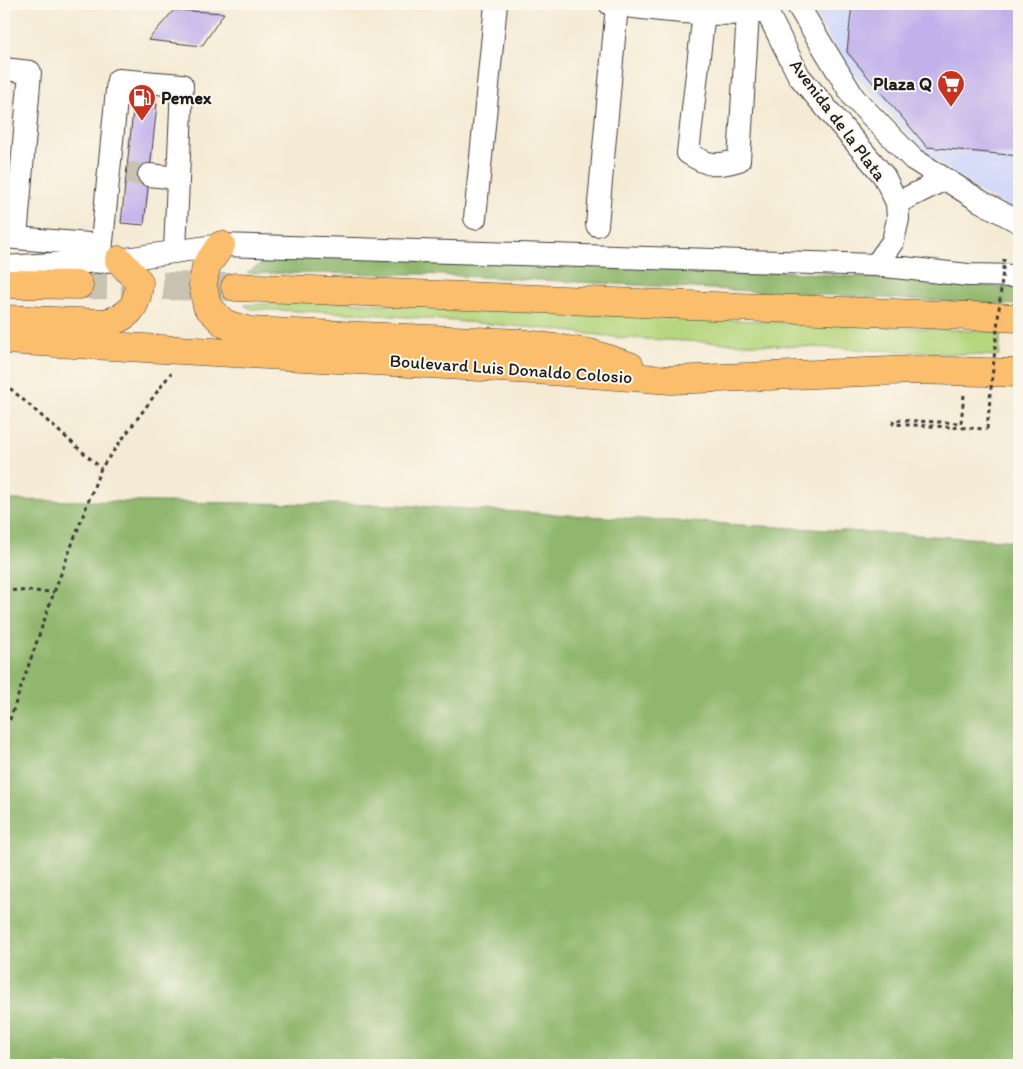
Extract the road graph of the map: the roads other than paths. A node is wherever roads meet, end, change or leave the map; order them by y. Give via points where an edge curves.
1 (496, 4) edge
2 (613, 4) edge
3 (798, 5) edge
4 (759, 9) edge
5 (704, 12) junction
6 (4, 69) edge
7 (149, 175) tunnel mouth
8 (178, 178) junction
9 (944, 179) junction
10 (897, 203) junction
11 (475, 218) dead end
12 (1019, 222) edge
13 (597, 225) dead end
14 (10, 238) edge
15 (220, 244) junction
16 (175, 251) junction
17 (107, 256) junction
18 (876, 265) junction
19 (4, 267) edge
20 (1019, 276) edge
21 (4, 284) edge
22 (79, 285) tunnel mouth
23 (234, 287) tunnel mouth
24 (1019, 318) edge
25 (4, 319) edge
26 (4, 340) edge
27 (45, 342) junction
28 (4, 350) edge
29 (1019, 373) edge
30 (671, 380) junction

1 - 11 street
2 - 5 street
2 - 13 street
3 - 4 street
3 - 9 street, Avenida de la Plata via 854,98 913,159
4 - 5 street
4 - 5 street via 739,160 721,165 703,163 688,153
4 - 10 street, Avenida de la Plata via 800,76 884,176
6 - 14 street via 30,72
7 - 8 street
8 - 16 street
8 - 17 street via 182,85 118,80 118,172
9 - 10 street
9 - 12 street, Avenida de la Plata
10 - 18 street, Avenida de la Plata via 898,219 893,241
14 - 17 street
15 - 16 street
15 - 18 street
15 - 30 main road via 206,266 203,285 207,306 225,324 250,331 521,342 590,354
16 - 17 street
17 - 19 street
17 - 25 main road via 139,282 138,297 126,315 103,323
18 - 20 street via 968,275
21 - 22 main road
23 - 24 main road
26 - 27 main road, Boulevard Luis Donaldo Colosio
27 - 28 main road
27 - 30 main road, Boulevard Luis Donaldo Colosio
29 - 30 main road, Boulevard Luis Donaldo Colosio via 914,370

